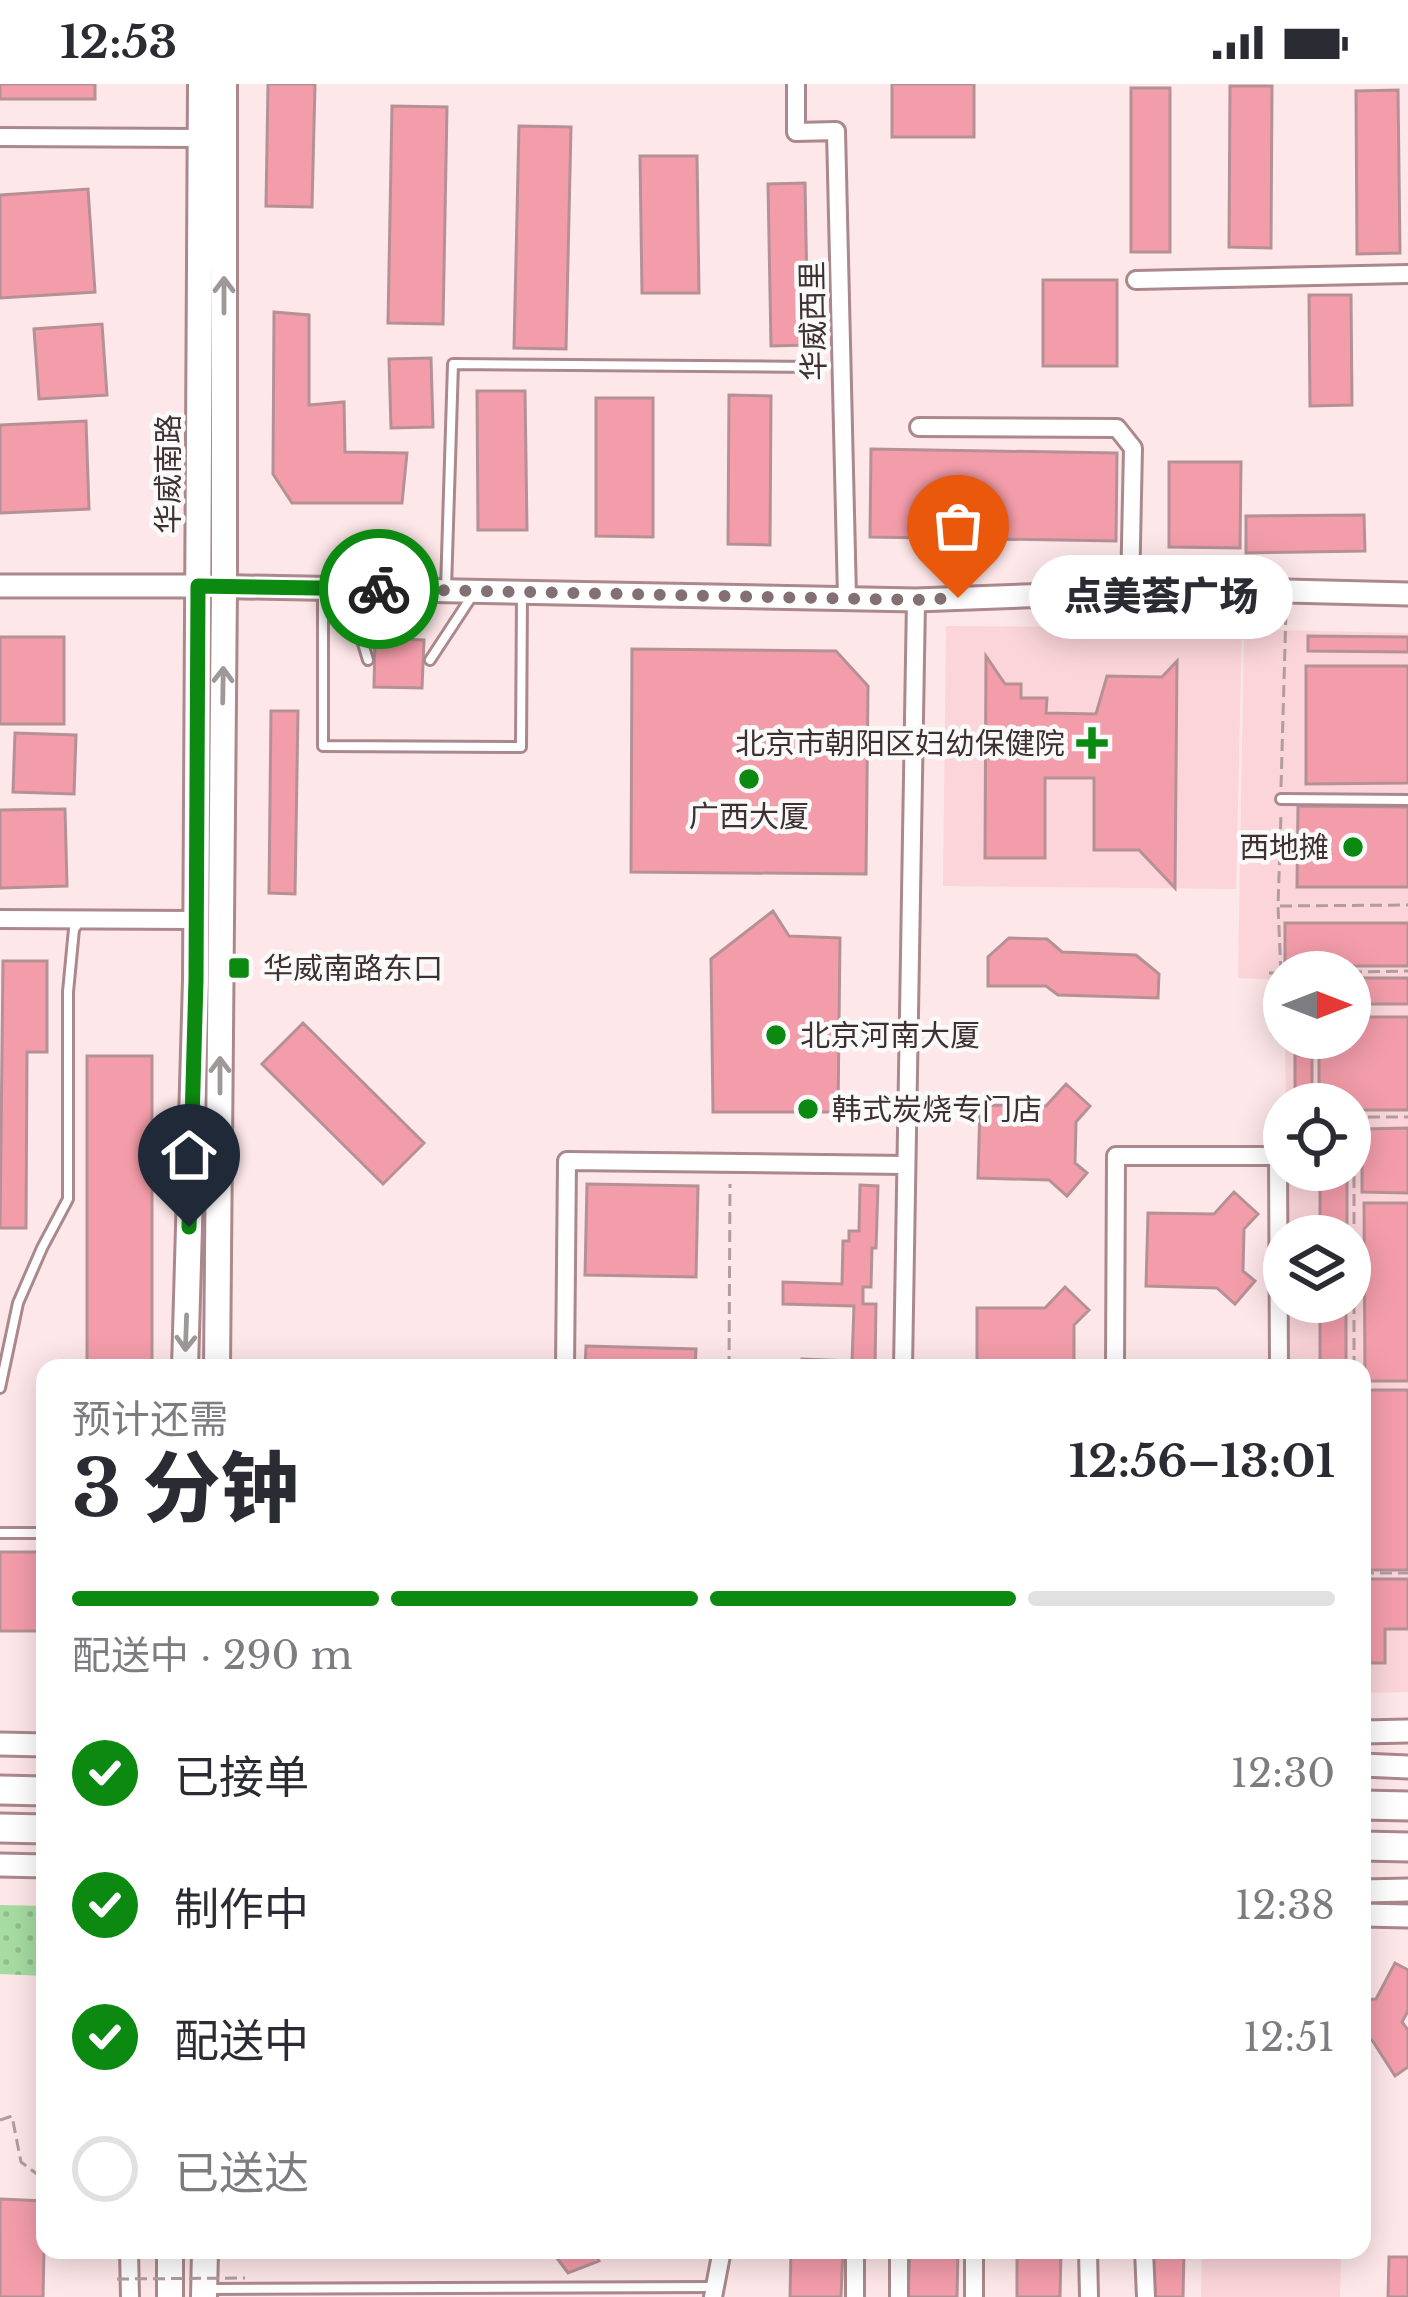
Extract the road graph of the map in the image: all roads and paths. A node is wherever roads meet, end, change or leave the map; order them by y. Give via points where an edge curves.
1 (201, 84) edge
2 (224, 84) edge
3 (796, 84) edge
4 (0, 137) edge
5 (201, 138) junction
6 (1408, 274) edge
7 (1136, 280) dead end
8 (814, 368) dead end
9 (919, 427) dead end
10 (0, 586) edge
11 (198, 586) junction
12 (224, 586) junction
13 (335, 589) junction
14 (446, 590) junction
15 (476, 591) junction
16 (521, 591) junction
17 (1286, 591) junction
18 (1130, 592) junction
19 (1408, 594) edge
20 (847, 598) junction
21 (916, 600) junction
22 (368, 660) dead end
23 (430, 660) dead end
24 (1281, 799) junction
25 (1408, 800) edge
26 (1408, 905) edge
27 (1278, 906) junction
28 (0, 919) edge
29 (84, 919) junction
30 (195, 920) junction
31 (1281, 951) edge
32 (1408, 971) edge
33 (1371, 972) edge
34 (1371, 1118) edge
35 (1408, 1118) edge
36 (730, 1163) junction
37 (906, 1165) junction
38 (1353, 1191) edge
39 (185, 1359) edge
40 (218, 1359) edge
41 (566, 1359) edge
42 (729, 1359) edge
43 (903, 1359) edge
44 (1115, 1359) edge
45 (1279, 1359) edge
46 (1354, 1359) edge
47 (0, 1388) edge
48 (0, 1533) edge
49 (36, 1533) edge
50 (1408, 1573) edge
51 (1371, 1574) edge
52 (1408, 1731) edge
53 (1371, 1732) edge
54 (0, 1744) edge
55 (36, 1745) edge
56 (1371, 1766) edge
57 (1408, 1767) edge
58 (0, 1790) edge
59 (36, 1791) edge
60 (1371, 1805) edge
61 (1408, 1806) edge
62 (0, 1828) edge
63 (36, 1829) edge
64 (1371, 1846) edge
65 (1408, 1847) edge
66 (0, 1865) edge
67 (36, 1866) edge
68 (1371, 1891) edge
69 (1408, 1891) edge
70 (1371, 1915) edge
71 (1408, 1916) edge
72 (0, 2120) edge
73 (36, 2173) edge
74 (129, 2259) edge
75 (170, 2259) edge
76 (205, 2259) edge
77 (720, 2259) edge
78 (855, 2259) edge
79 (899, 2259) edge
80 (974, 2259) edge
81 (1088, 2259) edge
82 (1144, 2259) edge
83 (245, 2278) dead end
84 (118, 2279) dead end
85 (714, 2292) edge
86 (204, 2293) edge
87 (130, 2297) edge
88 (170, 2297) edge
89 (855, 2297) edge
90 (899, 2297) edge
91 (974, 2297) edge
92 (1089, 2297) edge
93 (1146, 2297) edge

1 - 5 main road, 华威南路
12 -> 2 main road, 华威南路
3 - 20 street, 华威西里 via 796,131 836,131
4 - 5 street
5 - 11 main road, 华威南路
6 - 7 street
8 - 14 lane via 453,364
9 - 18 street via 1117,428 1133,448
10 - 11 street
11 - 12 street
11 - 30 main road, 华威南路
12 - 13 street
40 -> 12 main road, 华威南路
13 - 14 street
13 - 16 lane via 323,746 521,747
13 - 22 lane
14 - 15 street
15 - 16 street
15 - 23 lane
16 - 20 street
17 - 18 street
17 - 19 street
17 - 24 path
18 - 21 street
20 - 21 street
21 - 37 street
24 - 25 lane
24 - 27 path
26 - 27 path
27 - 31 path
28 - 29 street
29 - 30 street
29 - 47 lane via 74,929 68,992 68,1198 18,1303
30 -> 39 main road, 华威南路
32 - 33 path
34 - 35 path
36 - 37 street
36 - 41 street via 567,1161
36 - 42 path
37 - 43 street
38 - 46 path
44 - 45 street via 1116,1156 1278,1156
48 - 49 lane
50 - 51 path
52 - 53 street
54 - 55 street
56 - 57 street
58 - 59 highway
60 - 61 highway
62 - 63 highway
64 - 65 highway
66 - 67 street
68 - 69 street
70 - 71 street
72 - 73 path via 12,2116 21,2162
74 - 87 street
75 - 88 main road
76 - 86 main road
77 - 85 street
78 - 89 street
79 - 90 street
80 - 91 street
81 - 92 street
82 - 93 street
83 - 84 path, bridge
85 - 86 lane

